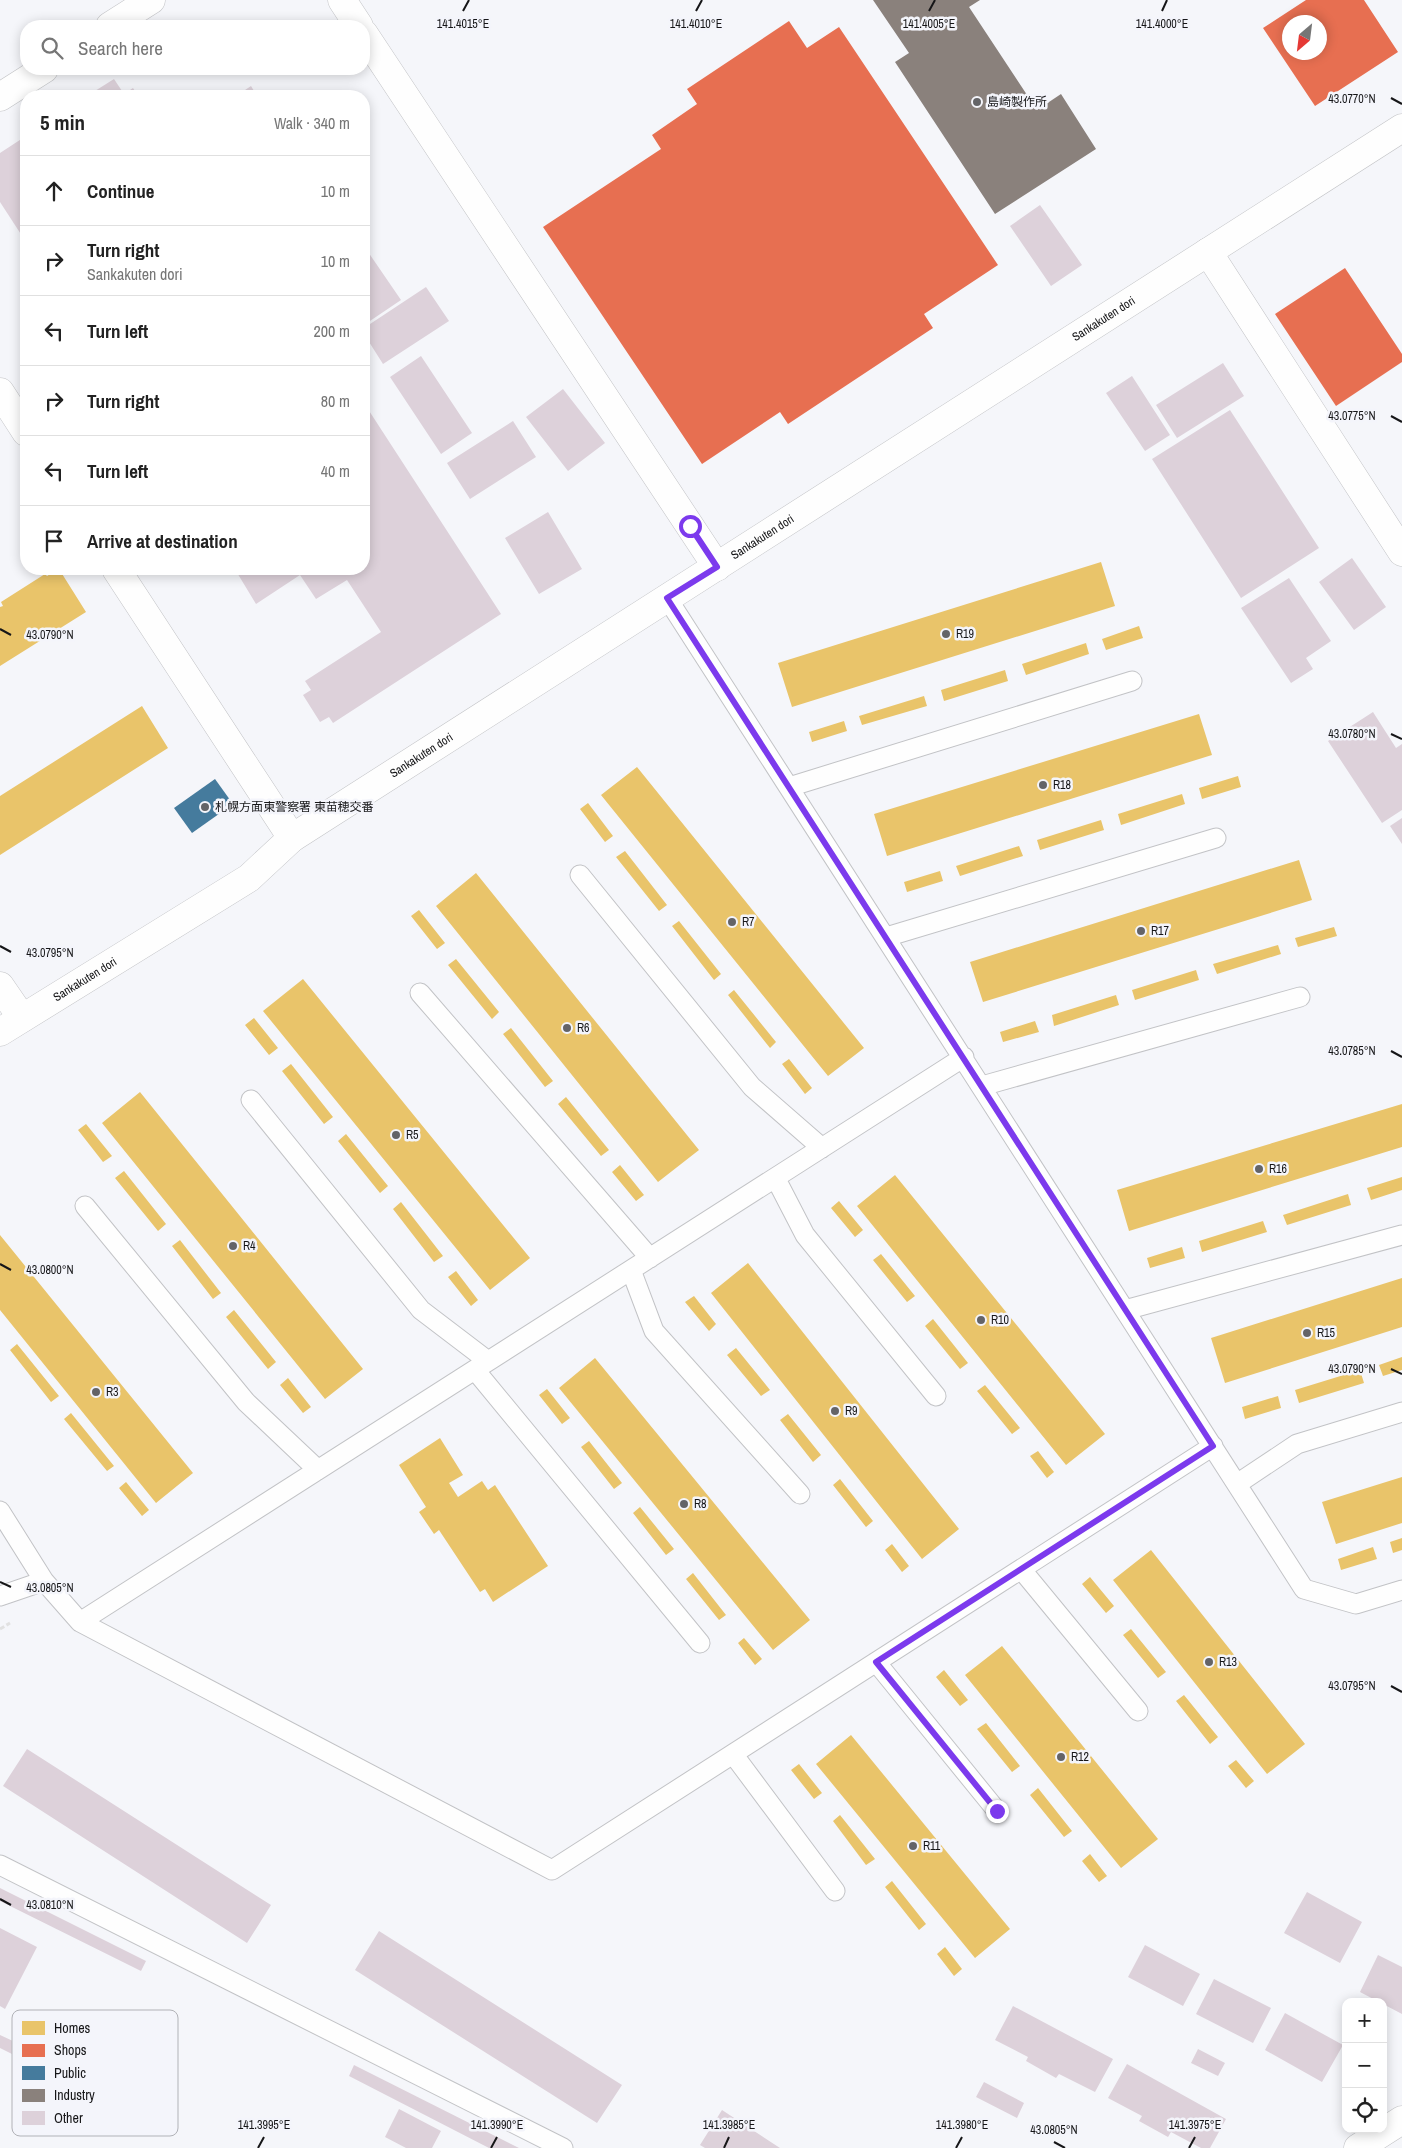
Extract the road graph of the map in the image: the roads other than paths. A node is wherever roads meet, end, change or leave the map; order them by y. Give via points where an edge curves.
1 (151, 0) edge
2 (342, 0) edge
3 (119, 20) edge
4 (355, 20) edge
5 (370, 43) edge
6 (35, 75) edge
7 (0, 97) edge
8 (1402, 128) edge
9 (1208, 252) junction
10 (0, 392) edge
11 (20, 423) edge
12 (1402, 552) edge
13 (717, 567) junction
14 (120, 575) edge
15 (667, 598) junction
16 (1132, 681) dead end
17 (789, 787) junction
18 (292, 838) junction
19 (1216, 838) dead end
20 (580, 875) dead end
21 (886, 937) junction
22 (0, 986) edge
23 (420, 993) dead end
24 (1300, 996) dead end
25 (11, 1025) edge
26 (964, 1058) junction
27 (982, 1086) junction
28 (251, 1100) dead end
29 (822, 1148) junction
30 (776, 1179) junction
31 (85, 1206) dead end
32 (1402, 1235) edge
33 (650, 1258) junction
34 (631, 1270) junction
35 (1125, 1310) junction
36 (482, 1365) junction
37 (936, 1396) dead end
38 (1402, 1412) edge
39 (1213, 1446) junction
40 (318, 1470) junction
41 (1237, 1484) junction
42 (800, 1494) dead end
43 (0, 1511) edge
44 (1021, 1569) junction
45 (44, 1581) junction
46 (1402, 1590) edge
47 (0, 1596) edge
48 (80, 1622) junction
49 (700, 1642) dead end
50 (876, 1662) junction
51 (1138, 1711) dead end
52 (733, 1754) junction
53 (997, 1811) dead end
54 (0, 1865) edge
55 (835, 1891) dead end
56 (1402, 2120) edge
57 (563, 2148) edge
58 (1358, 2148) edge

1 - 3 street
2 - 4 street
5 - 13 street
6 - 7 street
8 - 9 street, Sankakuten dori
9 - 12 street
9 - 13 street, Sankakuten dori
10 - 11 street
13 - 15 street, Sankakuten dori
14 - 18 street
15 - 17 lane
15 - 18 street, Sankakuten dori
16 - 17 lane
17 - 21 lane
18 - 25 street, Sankakuten dori via 249,878
19 - 21 lane
20 - 29 lane via 752,1087
21 - 26 lane
22 - 25 street
23 - 33 lane
24 - 27 lane
26 - 27 lane
26 - 29 lane
27 - 35 lane
28 - 36 lane via 421,1310
29 - 30 lane
30 - 33 lane
30 - 37 lane via 805,1235
31 - 40 lane via 246,1402
32 - 35 lane
33 - 34 lane
34 - 36 lane
34 - 42 lane via 654,1331
35 - 39 lane
36 - 40 lane
36 - 49 lane
38 - 41 lane via 1297,1444
39 - 41 lane
39 - 44 lane
40 - 48 lane
41 - 46 lane via 1304,1589 1356,1604
43 - 45 lane
44 - 50 lane
44 - 51 lane
45 - 47 lane
45 - 48 lane
48 - 52 lane via 552,1870
50 - 52 lane
50 - 53 lane
52 - 55 lane
54 - 57 lane
56 - 58 street

